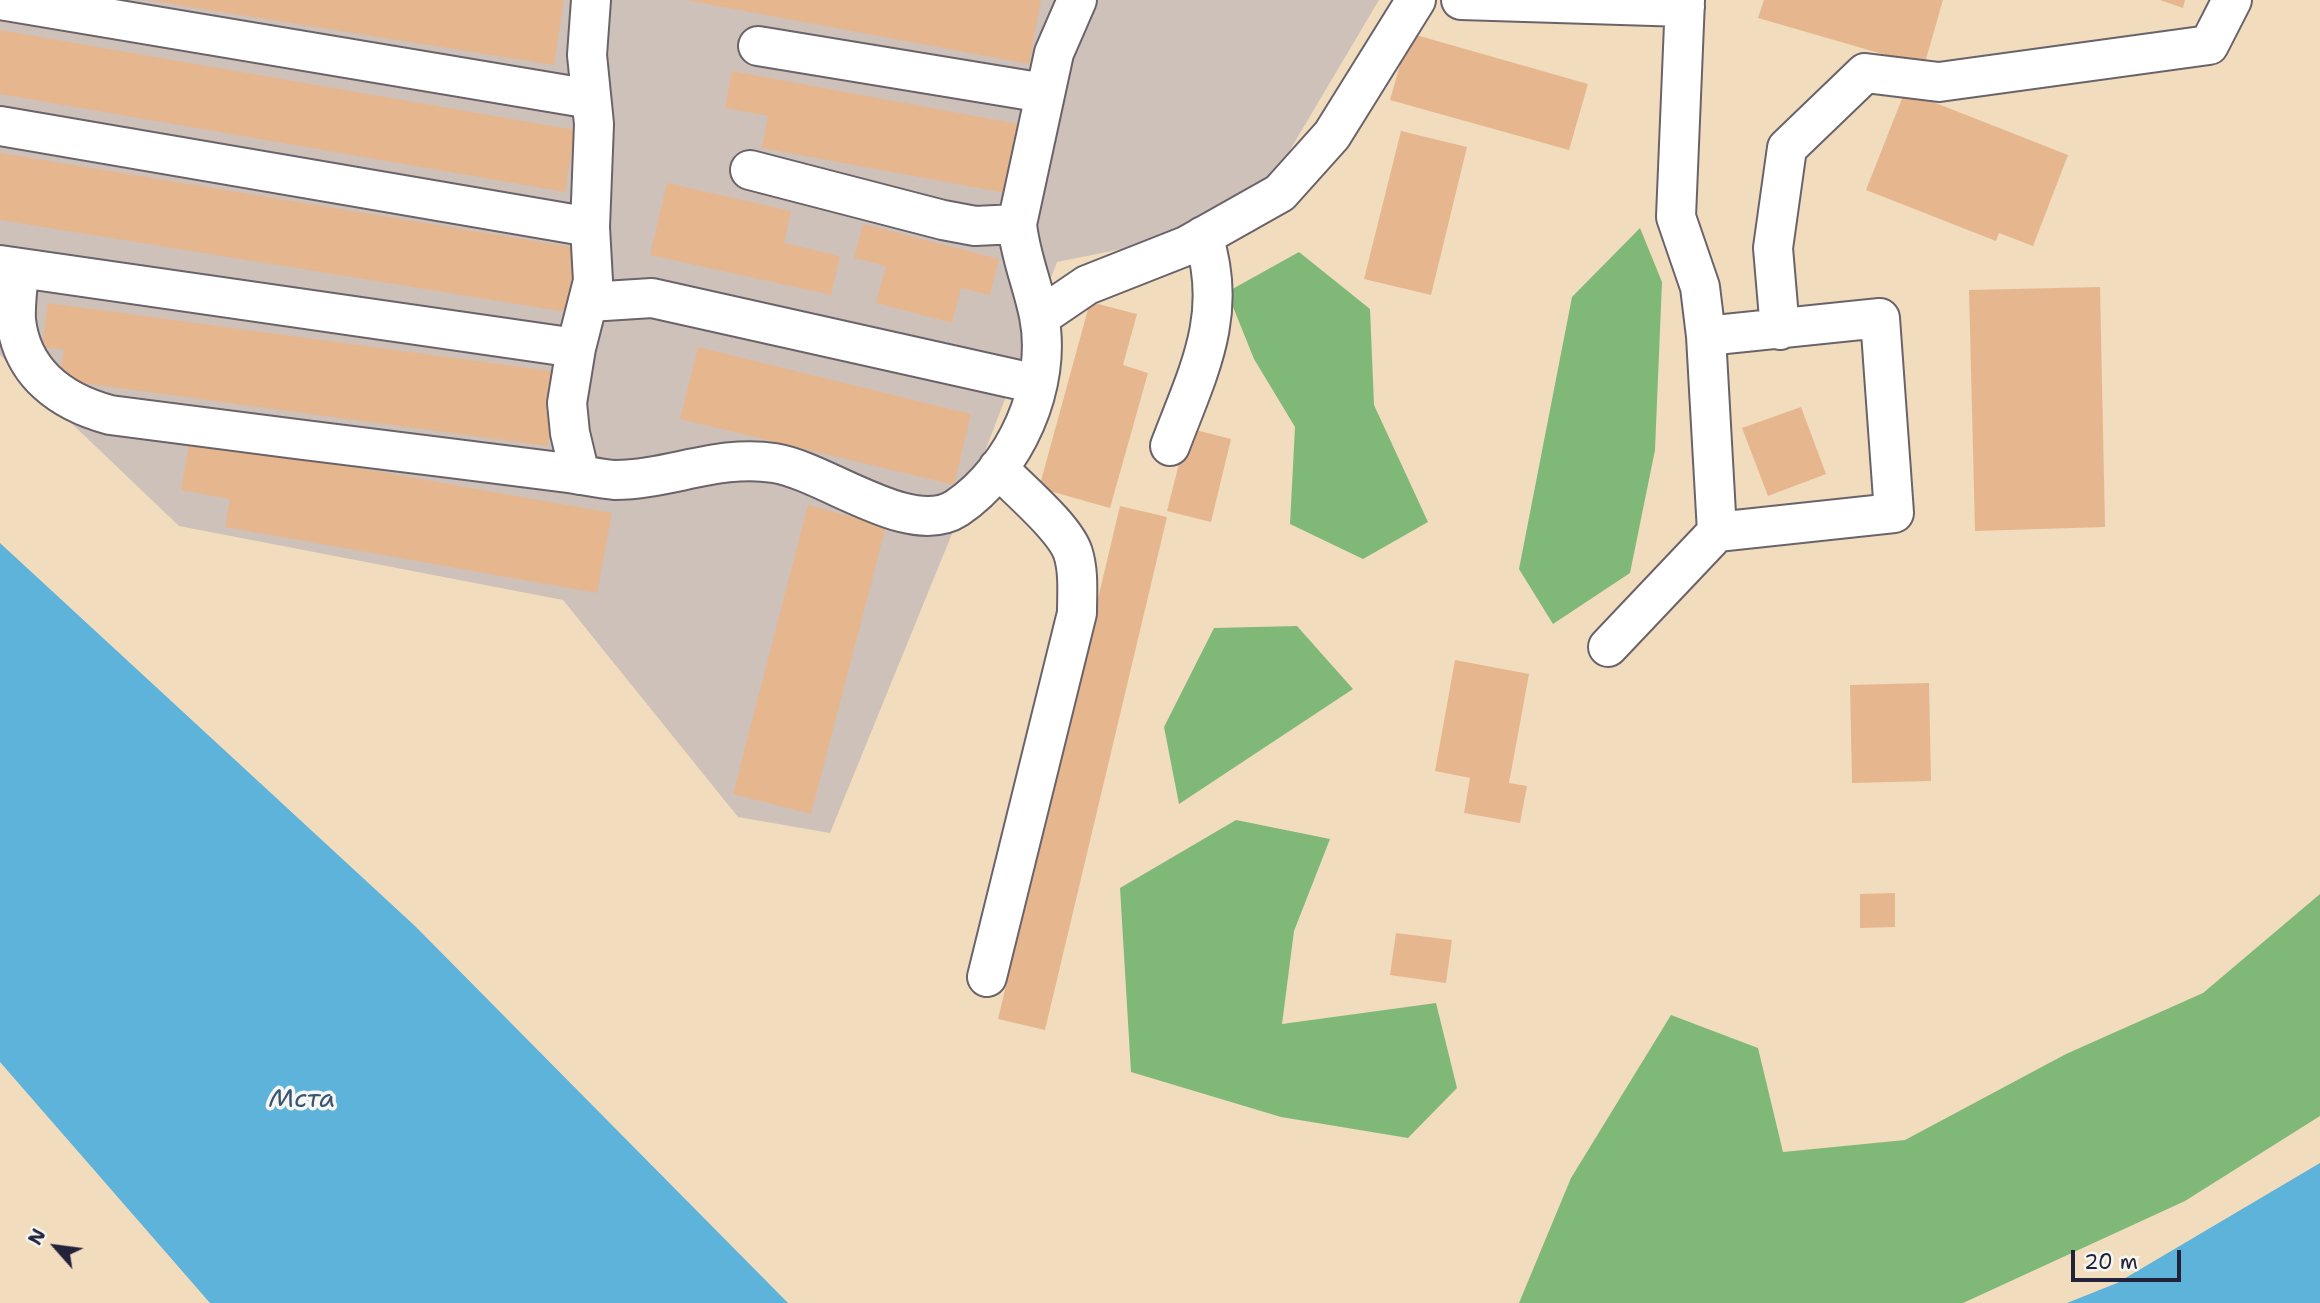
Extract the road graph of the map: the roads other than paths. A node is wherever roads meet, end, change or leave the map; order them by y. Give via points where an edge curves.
1 (0, 0) edge
2 (591, 0) edge
3 (1077, 0) edge
4 (1416, 0) edge
5 (1461, 0) edge
6 (2232, 0) edge
7 (1685, 3) edge
8 (758, 46) dead end
9 (1044, 93) junction
10 (591, 99) junction
11 (0, 126) edge
12 (750, 170) dead end
13 (1017, 224) junction
14 (590, 227) junction
15 (1203, 236) junction
16 (9, 268) edge
17 (589, 302) junction
18 (1040, 317) junction
19 (1780, 330) junction
20 (1706, 336) junction
21 (576, 348) junction
22 (1037, 384) junction
23 (1170, 446) dead end
24 (998, 468) junction
25 (580, 474) junction
26 (1717, 532) junction
27 (1608, 647) dead end
28 (988, 977) dead end

1 - 10 lane
2 - 10 lane via 587,55
3 - 9 lane via 1054,52
4 - 15 lane via 1332,135 1280,193
5 - 7 lane
6 - 19 lane via 2209,45 1939,82 1865,73 1787,148 1773,248
7 - 20 lane via 1676,217 1700,287
8 - 9 lane
9 - 13 lane
10 - 14 lane
11 - 14 lane
12 - 13 lane via 943,220 975,226
13 - 18 lane
14 - 17 lane via 593,281
15 - 18 lane via 1132,270 1087,285
15 - 23 lane via 1213,266 1213,317 1204,356
16 - 21 lane
16 - 25 lane via 21,343 55,391 82,407 110,415
17 - 21 lane
17 - 22 lane via 652,298
18 - 22 lane
19 - 20 lane
19 - 26 lane via 1880,318 1894,513
20 - 26 lane
21 - 25 lane via 567,403
22 - 24 lane via 1024,425
24 - 25 lane via 956,509 929,517 881,506 808,472 774,463 718,464 616,480
24 - 28 lane via 1059,529 1073,552 1078,579 1077,613
26 - 27 lane

